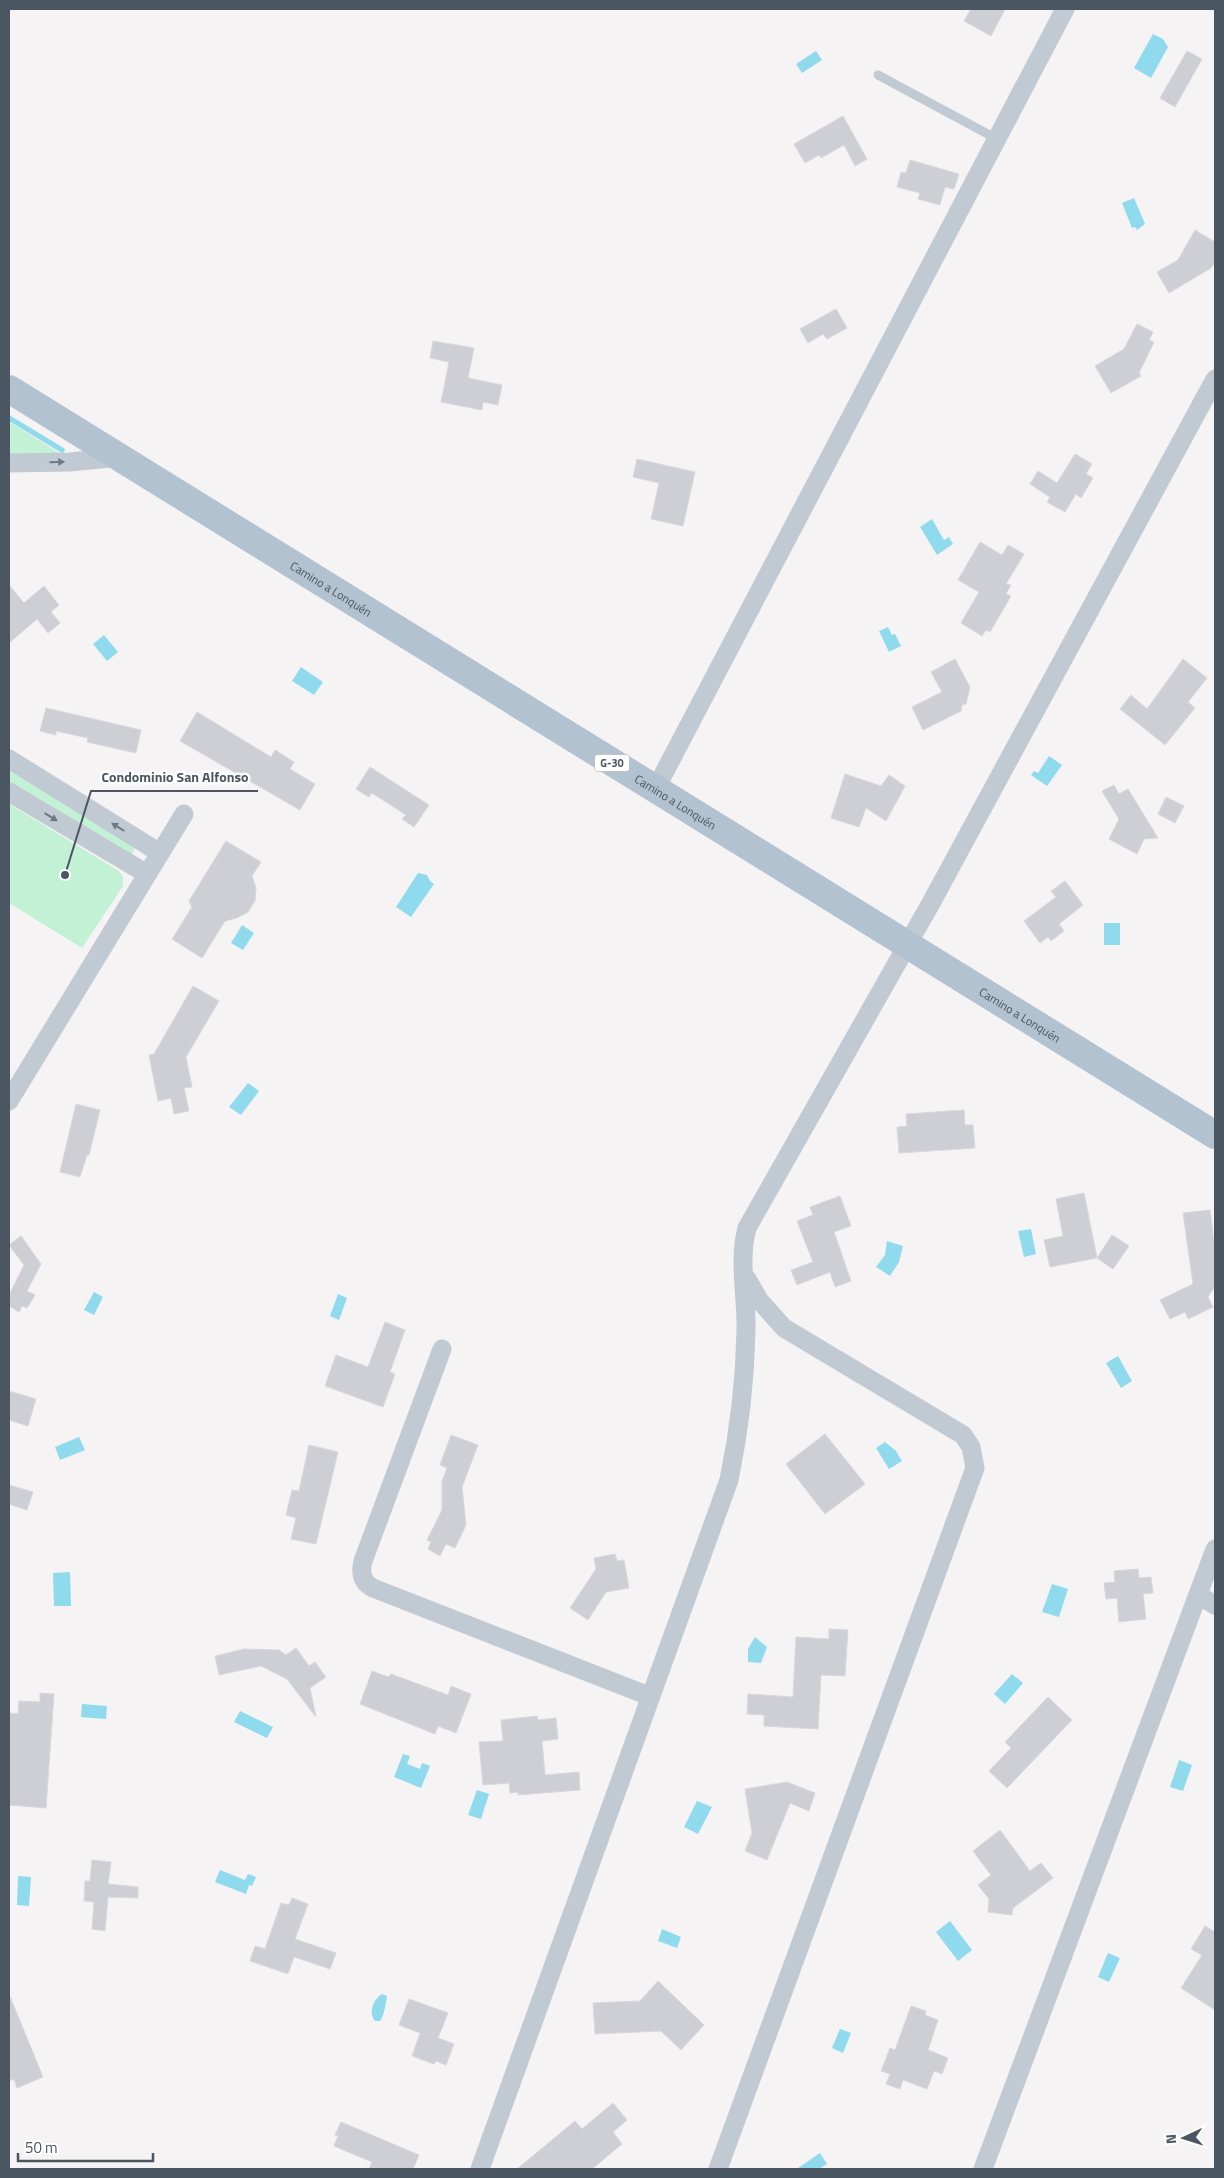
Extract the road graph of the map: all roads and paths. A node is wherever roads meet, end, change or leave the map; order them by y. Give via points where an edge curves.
1 (1064, 9) edge
2 (878, 75) dead end
3 (997, 139) junction
4 (1215, 379) edge
5 (9, 389) edge
6 (120, 458) junction
7 (9, 463) edge
8 (9, 758) edge
9 (655, 790) junction
10 (9, 792) edge
11 (184, 814) dead end
12 (160, 853) junction
13 (147, 874) junction
14 (907, 945) junction
15 (9, 1101) edge
16 (1215, 1135) edge
17 (744, 1273) junction
18 (442, 1349) dead end
19 (1215, 1549) edge
20 (1198, 1595) junction
21 (1215, 1605) edge
22 (649, 1696) junction
23 (480, 2169) edge
24 (718, 2169) edge
25 (983, 2169) edge

1 - 3 street
2 - 3 lane
3 - 9 street
4 - 14 street
5 - 6 main road, Camino a Lonquén / G-30
7 -> 6 street
6 - 9 main road, Camino a Lonquén / G-30
12 -> 8 street
9 - 14 main road, Camino a Lonquén / G-30
10 -> 13 street
11 - 12 street
12 - 13 street
13 - 15 street
14 - 16 main road, Camino a Lonquén / G-30
14 - 17 street via 752,1216 742,1248
17 - 22 street via 744,1365 729,1480
17 - 24 street via 759,1300 784,1328 962,1435 971,1447 975,1468
18 - 22 street via 363,1561 361,1571 364,1580 373,1588
19 - 20 street
20 - 21 street
20 - 25 street
22 - 23 street

